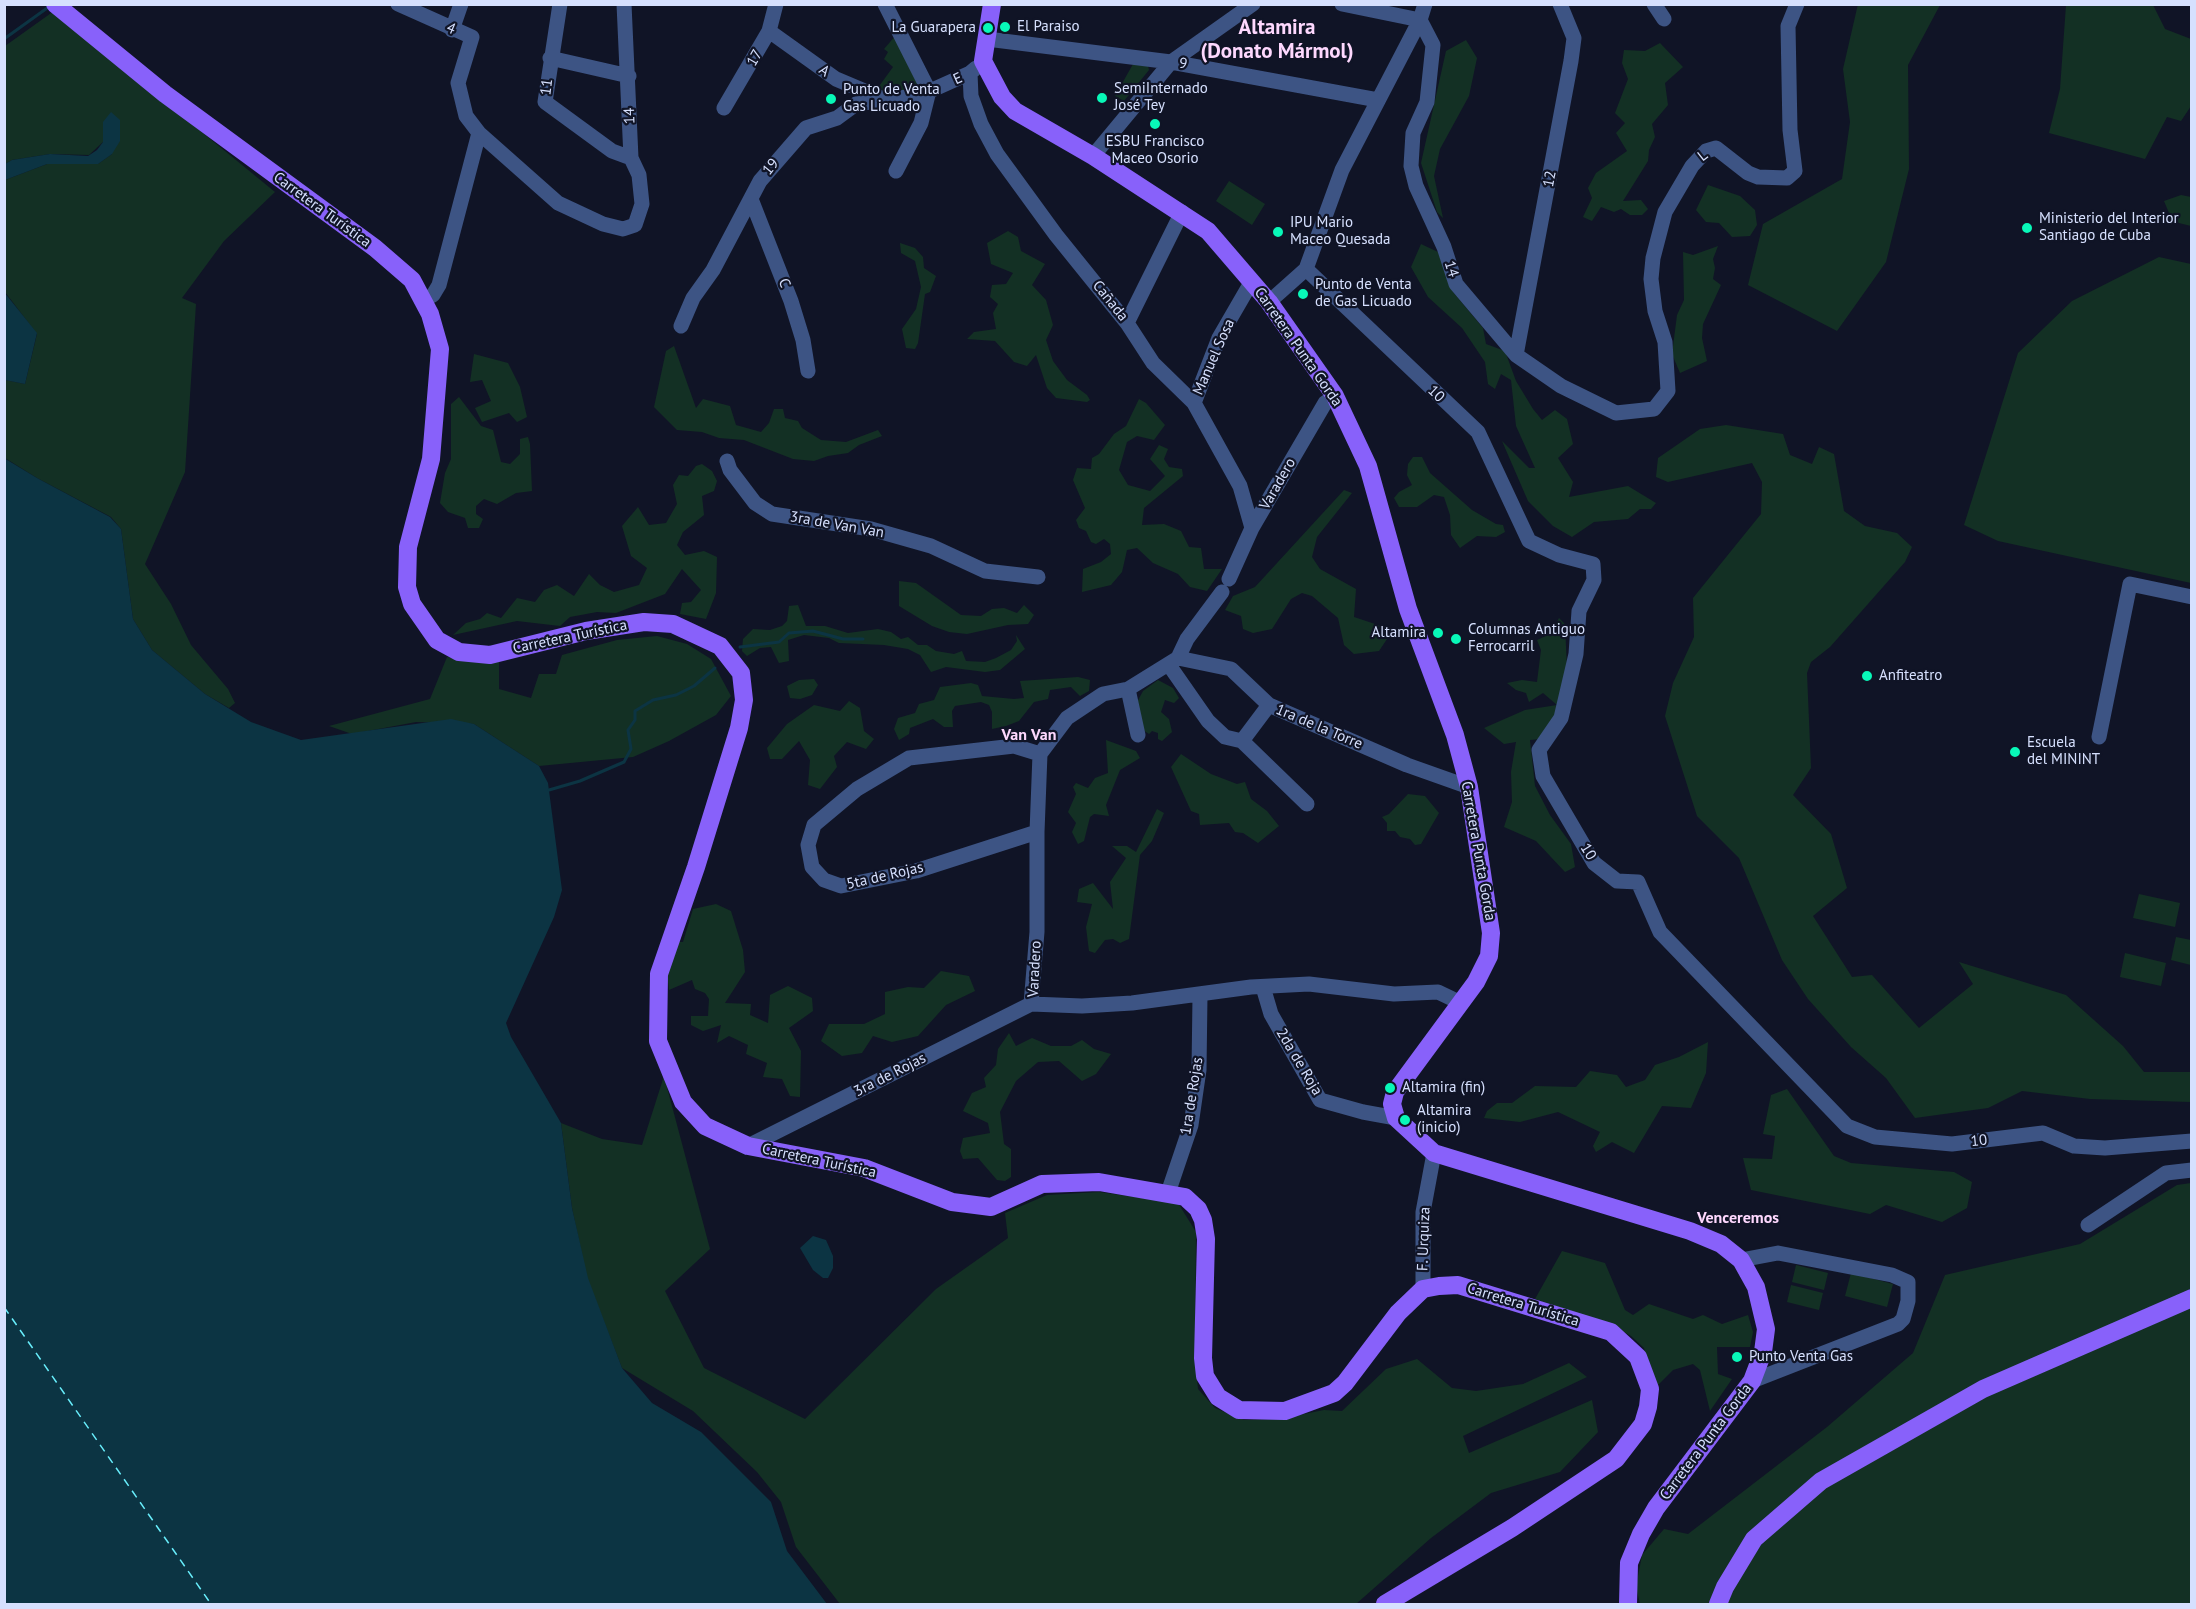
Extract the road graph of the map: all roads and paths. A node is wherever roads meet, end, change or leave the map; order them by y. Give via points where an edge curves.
1 (398, 4) edge
2 (460, 4) edge
3 (560, 4) edge
4 (624, 4) edge
5 (776, 4) edge
6 (885, 4) edge
7 (992, 4) edge
8 (1253, 4) edge
9 (1342, 4) edge
10 (1425, 4) edge
11 (1560, 4) edge
12 (1654, 4) edge
13 (1797, 4) edge
14 (59, 9) edge
15 (1664, 19) dead end
16 (1420, 20) junction
17 (452, 30) junction
18 (769, 32) junction
19 (987, 39) junction
20 (550, 58) junction
21 (1171, 62) junction
22 (976, 67) junction
23 (629, 76) junction
24 (929, 92) junction
25 (884, 99) junction
26 (1378, 100) junction
27 (724, 108) dead end
28 (479, 133) junction
29 (1093, 156) junction
30 (631, 158) junction
31 (896, 171) dead end
32 (751, 199) junction
33 (1182, 212) junction
34 (1306, 269) junction
35 (1252, 281) junction
36 (422, 301) junction
37 (1269, 302) junction
38 (1127, 323) junction
39 (681, 326) dead end
40 (1516, 355) junction
41 (808, 371) dead end
42 (1335, 396) junction
43 (1194, 403) junction
44 (1654, 409) joint
45 (727, 461) dead end
46 (1252, 528) junction
47 (1038, 577) dead end
48 (2192, 597) edge
49 (1173, 661) junction
50 (1128, 689) junction
51 (1269, 705) junction
52 (1138, 735) dead end
53 (2099, 737) dead end
54 (1242, 741) junction
55 (1040, 754) junction
56 (1469, 787) junction
57 (1306, 804) dead end
58 (1036, 832) junction
59 (1263, 987) junction
60 (1200, 996) junction
61 (1461, 1003) junction
62 (1031, 1004) junction
63 (1396, 1118) junction
64 (2192, 1141) edge
65 (748, 1146) junction
66 (1434, 1153) junction
67 (2192, 1170) edge
68 (1168, 1193) junction
69 (2088, 1225) dead end
70 (1741, 1260) junction
71 (1423, 1289) junction
72 (2192, 1298) edge
73 (1752, 1381) junction
74 (1627, 1596) edge
75 (1385, 1605) edge
76 (1619, 1605) edge
77 (1719, 1605) edge

1 - 17 street, 4
2 - 17 street
3 - 20 street, 11
4 - 23 street, 14
5 - 18 street, 17
6 - 24 street
7 - 19 main road
8 - 21 street
9 - 16 street
10 - 16 street
11 - 40 street, 12 via 1574,38
12 - 15 street
13 - 44 street, L via 1788,26 1790,130 1795,171 1787,178 1758,177 1716,148 1706,151 1692,166 1665,212 1651,279 1655,311 1665,342 1668,391
14 - 36 main road, Carretera Turística via 165,94 375,248 412,280
16 - 26 street
16 - 40 street, 14 via 1432,45 1427,102 1413,133 1411,166 1416,186 1456,284
17 - 28 street, 4 via 472,37 458,83 465,116
18 - 25 street, A via 836,79
18 - 27 street, 17
19 - 21 street, 9
19 - 22 main road
20 - 23 street
20 - 30 street, 11 via 545,102 612,151
21 - 26 street, 9
21 - 29 street
22 - 24 street, E
22 - 29 main road, Carretera Punta Gorda via 1015,111
22 - 38 street, Cañada via 971,96 997,154
23 - 30 street, 14
24 - 25 street, 19
24 - 31 street via 921,123
25 - 32 street, 19 via 856,104 837,118 806,128 760,181
26 - 34 street via 1342,170
28 - 30 street, 14 via 558,203 603,224 623,228 635,225 642,204 639,176
28 - 36 street via 439,285
29 - 33 main road, Carretera Punta Gorda
32 - 39 street, 19 via 713,270 693,298
32 - 41 street, C via 791,301
33 - 35 main road, Carretera Punta Gorda via 1208,231
33 - 38 street
34 - 37 street
34 - 64 street, 10 via 1478,432 1529,541 1558,555 1593,564 1594,580 1579,611 1576,654 1561,717 1539,750 1543,776 1594,863 1617,881 1638,882 1660,932 1847,1126 1875,1137 1952,1144 2043,1133 2074,1146 2105,1148
35 - 37 main road, Carretera Punta Gorda
35 - 43 street, Manuel Sosa via 1219,338
36 - 65 main road, Carretera Turística via 430,314 440,350 438,393 428,478 408,547 407,570 412,603 437,640 459,652 490,655 586,631 644,622 673,624 720,646 741,673 744,700 739,728 658,974 658,1041 683,1102 705,1126
37 - 42 main road, Carretera Punta Gorda
38 - 43 street, Cañada via 1153,363
40 - 44 street, 14 via 1561,386 1616,413
42 - 46 street, Varadero via 1325,403
42 - 56 main road, Carretera Punta Gorda via 1368,466 1408,609 1455,735
43 - 46 street, Cañada via 1240,486
45 - 47 street, 3ra de Van Van via 755,503 772,514 871,529 931,546 985,571
46 - 49 street, Varadero via 1226,585
48 - 53 street via 2130,584
49 - 50 street
49 - 51 street, 1ra de la Torre via 1231,669
49 - 54 street via 1208,721 1225,737
50 - 52 street
50 - 55 street via 1103,694 1067,718
51 - 54 street
51 - 56 street, 1ra de la Torre via 1407,765
54 - 57 street
55 - 58 street, Varadero
55 - 58 street, 5ta de Rojas via 1014,746 909,758 857,789 814,825 808,845 812,867 825,880 841,886 916,871
56 - 61 main road, Carretera Punta Gorda via 1491,933 1489,956
58 - 62 street, Varadero via 1037,932
59 - 60 street, Varadero
59 - 61 street, Varadero via 1309,984 1394,994 1438,992
59 - 63 street, 2da de Roja via 1271,1014 1320,1100
60 - 62 street, Varadero via 1082,1006
60 - 68 street, 1ra de Rojas via 1199,1070 1191,1125
61 - 63 main road, Carretera Punta Gorda via 1395,1092 1392,1104
62 - 65 street, 3ra de Rojas
63 - 66 main road, Carretera Punta Gorda
65 - 68 main road, Carretera Turística via 864,1168 952,1202 991,1207 1042,1184 1099,1182
66 - 70 main road, Carretera Punta Gorda via 1690,1231 1721,1244
66 - 71 street, F. Urquiza via 1423,1212
67 - 69 street via 2166,1173
68 - 71 main road, Carretera Turística via 1185,1197 1203,1220 1205,1376 1218,1397 1239,1410 1285,1411 1334,1393 1398,1312
70 - 73 main road, Carretera Punta Gorda via 1756,1287 1766,1329 1763,1352
70 - 73 street via 1778,1253 1892,1275 1908,1282 1908,1301 1898,1324
71 - 75 main road, Carretera Turística via 1458,1285 1611,1332 1638,1357 1650,1389 1648,1407 1643,1424 1616,1459
72 - 77 main road via 1983,1389 1821,1481 1754,1539 1725,1587
73 - 74 main road, Carretera Punta Gorda via 1656,1508 1629,1563
74 - 76 street

